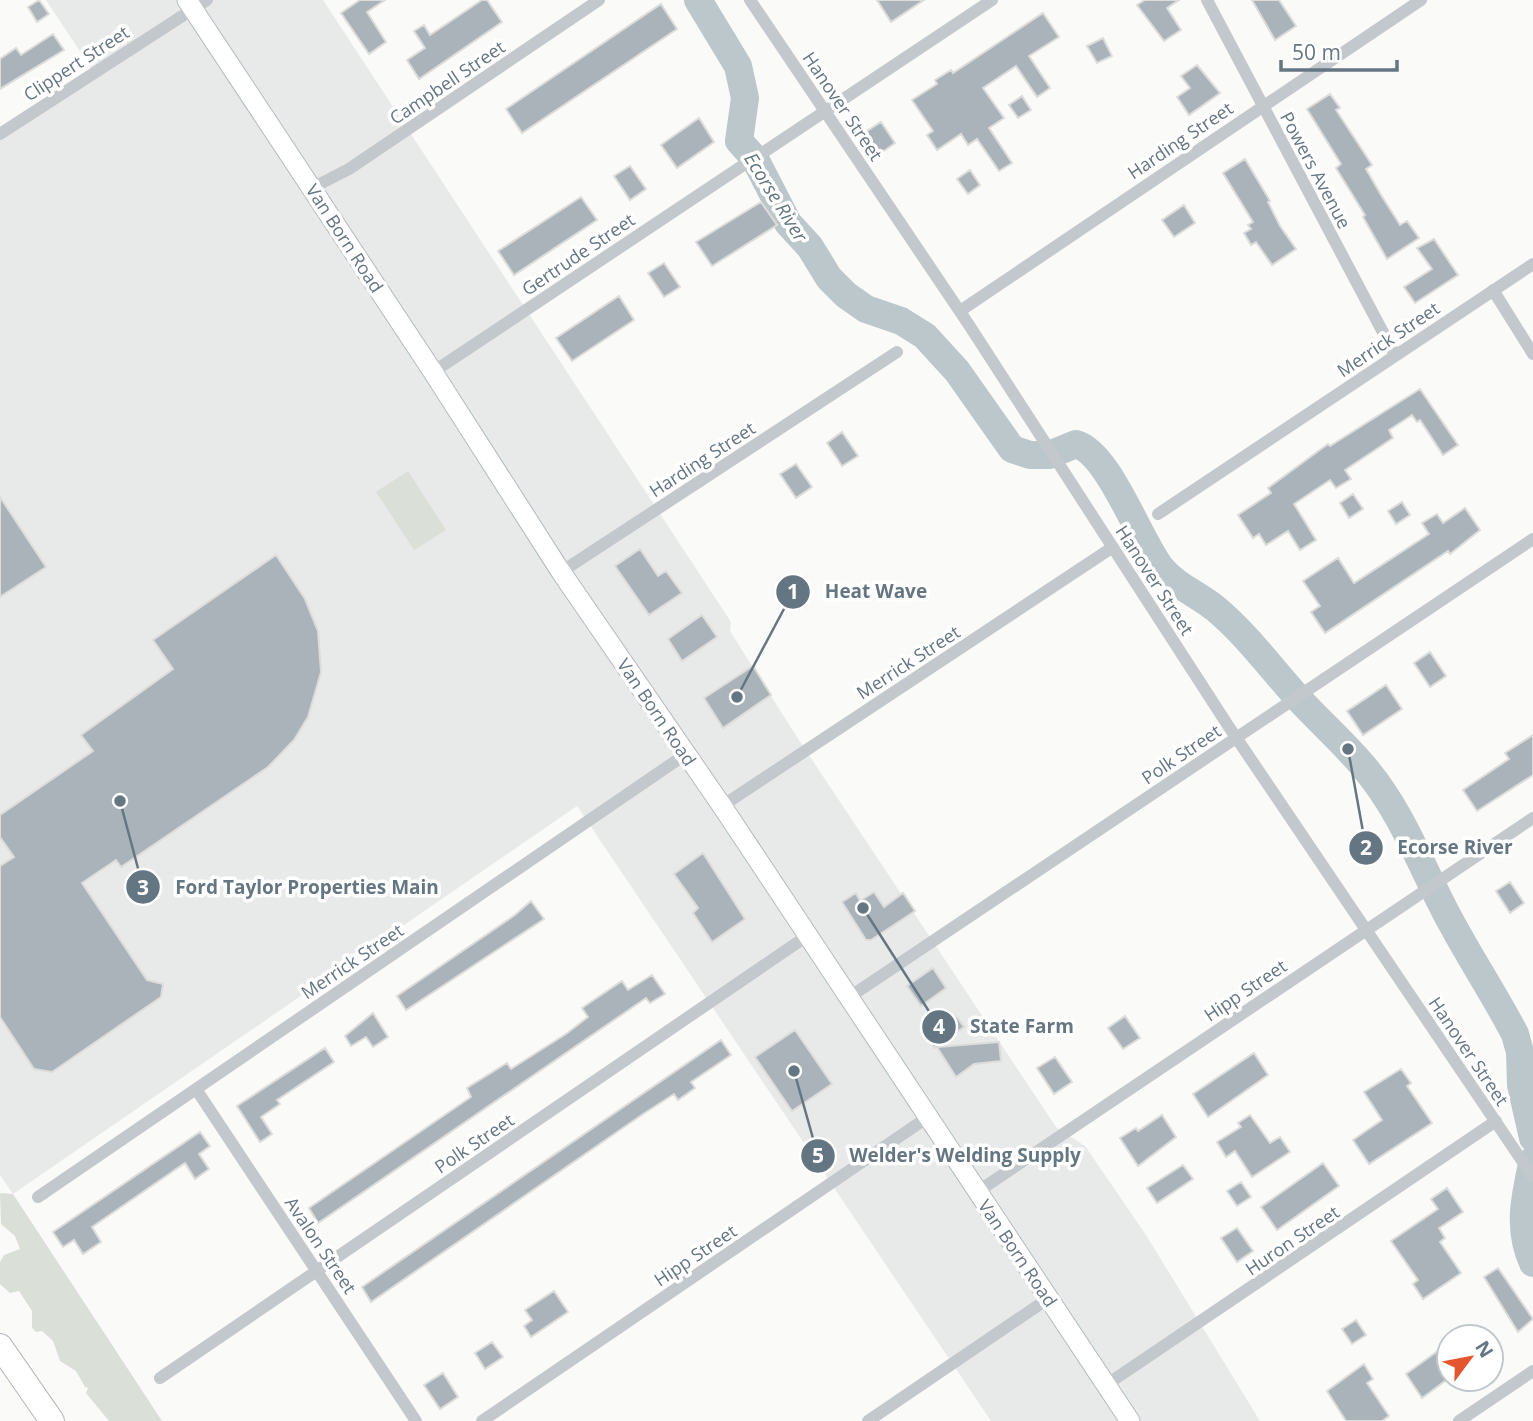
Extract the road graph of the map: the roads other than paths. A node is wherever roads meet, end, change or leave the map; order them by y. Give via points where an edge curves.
1 (599, 0) edge
2 (750, 0) edge
3 (992, 0) edge
4 (1207, 0) edge
5 (1421, 0) edge
6 (196, 3) edge
7 (1262, 106) junction
8 (826, 111) junction
9 (0, 134) edge
10 (764, 152) dead end
11 (742, 166) dead end
12 (312, 188) junction
13 (1533, 264) edge
14 (1493, 290) junction
15 (960, 311) junction
16 (897, 352) dead end
17 (1533, 354) edge
18 (1395, 355) junction
19 (433, 372) junction
20 (1158, 514) dead end
21 (1533, 539) edge
22 (1113, 547) junction
23 (561, 572) junction
24 (1236, 737) junction
25 (686, 754) junction
26 (722, 806) junction
27 (1533, 818) edge
28 (1366, 930) junction
29 (807, 936) junction
30 (848, 998) junction
31 (196, 1089) junction
32 (928, 1117) junction
33 (1496, 1121) junction
34 (1533, 1177) edge
35 (977, 1192) junction
36 (38, 1197) dead end
37 (317, 1271) junction
38 (1049, 1298) junction
39 (0, 1346) edge
40 (1533, 1371) edge
41 (160, 1378) dead end
42 (1106, 1385) junction
43 (54, 1421) edge
44 (416, 1421) edge
45 (482, 1421) edge
46 (869, 1421) edge
47 (1130, 1421) edge
48 (1459, 1421) edge

1 - 12 street, Campbell Street via 349,169
2 - 8 street, Hanover Street
3 - 8 street
4 - 7 street, Powers Avenue
5 - 7 street, Harding Street
6 - 9 street, Clippert Street
6 - 12 main road, Van Born Road
7 - 15 street, Harding Street
7 - 18 street, Powers Avenue
8 - 10 street
8 - 15 street, Hanover Street
11 - 19 street, Gertrude Street
12 - 19 main road, Van Born Road
13 - 14 street, Merrick Street
14 - 17 street
14 - 18 street, Merrick Street
15 - 22 street, Hanover Street
16 - 23 street, Harding Street
18 - 20 street, Merrick Street
19 - 23 main road, Van Born Road
21 - 24 street, Polk Street
22 - 24 street, Hanover Street
22 - 26 street, Merrick Street
23 - 25 main road, Van Born Road
24 - 28 street, Hanover Street
24 - 30 street, Polk Street
25 - 26 main road, Van Born Road
25 - 31 street, Merrick Street
26 - 29 main road, Van Born Road
27 - 28 street, Hipp Street
28 - 33 street, Hanover Street
28 - 35 street, Hipp Street
29 - 30 main road, Van Born Road
29 - 37 street, Polk Street
30 - 32 main road, Van Born Road
31 - 36 street, Merrick Street
31 - 37 street, Avalon Street
32 - 35 main road, Van Born Road
32 - 45 street, Hipp Street
33 - 34 street, Hanover Street
33 - 42 street, Huron Street
35 - 38 main road, Van Born Road
37 - 41 street, Polk Street
37 - 44 street, Avalon Street
38 - 42 main road, Van Born Road
38 - 46 street
39 - 43 highway
40 - 48 street
42 - 47 main road, Van Born Road

